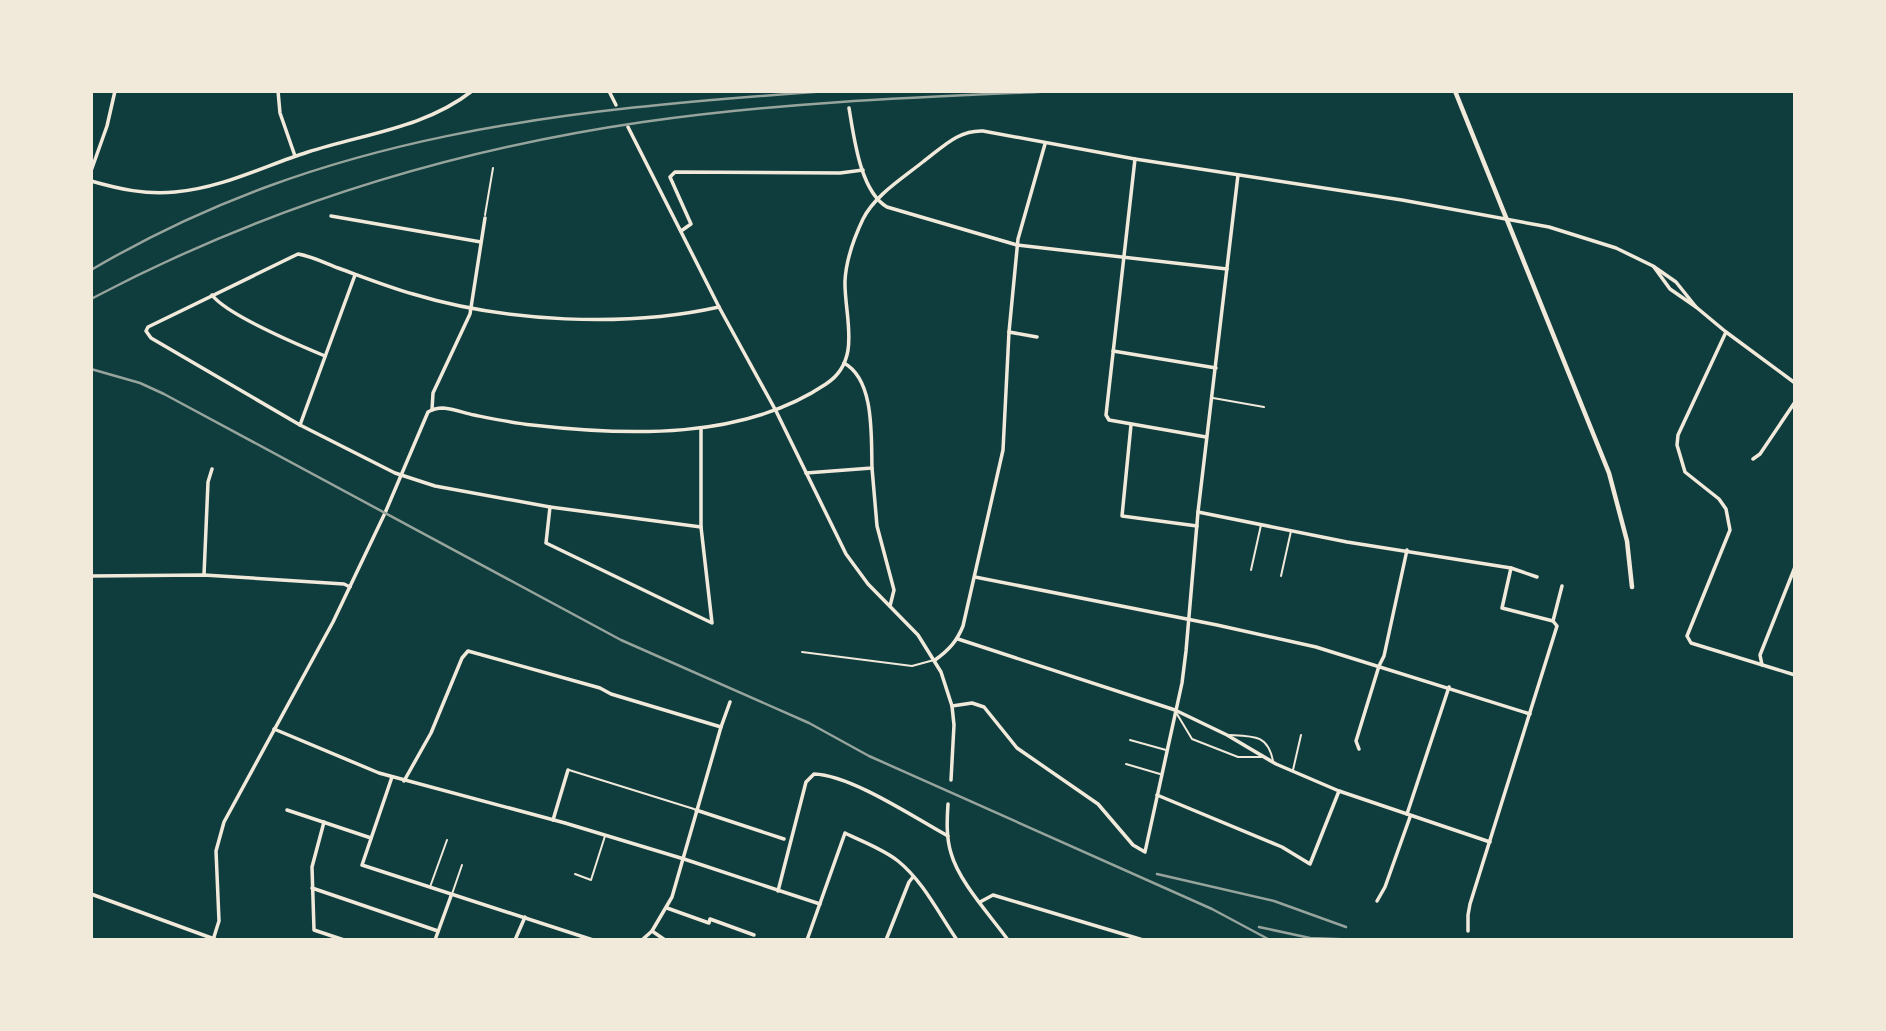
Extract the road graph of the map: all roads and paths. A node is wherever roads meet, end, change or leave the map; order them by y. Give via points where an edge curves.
1 (115, 91) edge
2 (278, 91) edge
3 (471, 91) edge
4 (609, 91) edge
5 (1455, 91) edge
6 (616, 105) dead end
7 (849, 108) dead end
8 (628, 127) dead end
9 (1045, 144) junction
10 (295, 156) junction
11 (1135, 159) junction
12 (493, 168) dead end
13 (863, 170) junction
14 (91, 171) edge
15 (1238, 175) junction
16 (91, 181) edge
17 (877, 200) junction
18 (331, 216) dead end
19 (485, 218) joint
20 (681, 231) junction
21 (481, 242) junction
22 (1017, 245) junction
23 (1124, 257) junction
24 (1653, 266) junction
25 (1228, 269) junction
26 (355, 275) junction
27 (212, 295) junction
28 (719, 307) junction
29 (1696, 307) junction
30 (471, 309) junction
31 (1009, 332) junction
32 (1726, 332) junction
33 (1037, 337) dead end
34 (1113, 351) junction
35 (325, 356) junction
36 (844, 363) junction
37 (1216, 369) junction
38 (1795, 383) edge
39 (1212, 398) junction
40 (1795, 402) edge
41 (1264, 407) dead end
42 (432, 410) junction
43 (776, 411) junction
44 (300, 425) junction
45 (1131, 425) junction
46 (701, 429) junction
47 (1206, 437) junction
48 (1753, 459) dead end
49 (872, 468) junction
50 (212, 469) dead end
51 (806, 473) junction
52 (401, 474) junction
53 (550, 508) junction
54 (1198, 512) junction
55 (1261, 524) junction
56 (1197, 526) junction
57 (701, 527) junction
58 (1291, 530) junction
59 (363, 543) dead end
60 (369, 547) junction
61 (1407, 550) junction
62 (1795, 567) edge
63 (1511, 568) junction
64 (1251, 570) dead end
65 (204, 575) junction
66 (91, 576) edge
67 (1282, 576) dead end
68 (975, 577) junction
69 (1536, 577) dead end
70 (1562, 586) dead end
71 (350, 587) junction
72 (1632, 587) dead end
73 (890, 606) junction
74 (1189, 620) junction
75 (1553, 621) junction
76 (958, 639) junction
77 (802, 652) dead end
78 (935, 660) junction
79 (1762, 665) junction
80 (1379, 666) junction
81 (1795, 675) edge
82 (1450, 687) junction
83 (730, 702) dead end
84 (952, 706) junction
85 (1175, 710) junction
86 (1530, 714) junction
87 (721, 727) junction
88 (274, 729) junction
89 (1301, 734) dead end
90 (1227, 735) junction
91 (1130, 740) dead end
92 (1359, 749) dead end
93 (1166, 750) junction
94 (1263, 757) junction
95 (1273, 762) junction
96 (1126, 764) dead end
97 (568, 770) joint
98 (1293, 771) junction
99 (1161, 775) junction
100 (393, 777) junction
101 (951, 780) dead end
102 (404, 781) junction
103 (1339, 791) junction
104 (1157, 795) junction
105 (948, 804) dead end
106 (287, 810) dead end
107 (696, 810) junction
108 (1408, 816) junction
109 (553, 820) junction
110 (324, 822) junction
111 (606, 835) junction
112 (948, 836) junction
113 (371, 838) junction
114 (784, 839) dead end
115 (447, 840) dead end
116 (1490, 842) junction
117 (684, 859) junction
118 (462, 866) dead end
119 (575, 874) dead end
120 (914, 877) junction
121 (312, 888) junction
122 (430, 888) junction
123 (778, 891) junction
124 (91, 894) edge
125 (451, 895) junction
126 (1377, 901) dead end
127 (980, 902) junction
128 (820, 904) junction
129 (667, 908) junction
130 (525, 917) junction
131 (652, 930) junction
132 (438, 931) junction
133 (1468, 931) dead end
134 (754, 935) dead end
135 (215, 940) edge
136 (344, 940) edge
137 (435, 940) edge
138 (515, 940) edge
139 (593, 940) edge
140 (642, 940) edge
141 (665, 940) edge
142 (807, 940) edge
143 (886, 940) edge
144 (957, 940) edge
145 (1007, 940) edge
146 (1143, 940) edge

1 - 14 street
2 - 10 street via 280,113
3 - 10 street via 427,118
4 - 6 street
5 - 72 main road via 1609,473 1627,541
7 - 13 street
8 - 20 street
9 - 11 street
9 - 17 street via 983,131 957,135
9 - 22 street
10 - 16 street via 217,184 176,192 136,191
11 - 15 street
11 - 23 street
12 - 19 lane
13 - 17 street
13 - 20 street via 671,174 691,224
15 - 24 street via 1535,224 1600,242
15 - 25 street
17 - 22 street via 894,210
17 - 36 street via 863,219 849,260 845,283 850,343
18 - 21 street
19 - 21 street
20 - 28 street
21 - 30 street
22 - 23 street
22 - 31 street
23 - 25 street
23 - 34 street
24 - 29 street via 1676,282
24 - 29 street via 1670,289
25 - 37 street
26 - 27 street via 301,254 292,255
26 - 30 street
26 - 35 street
27 - 35 street via 221,304
27 - 44 street via 146,331
28 - 30 street via 586,318
28 - 43 street
29 - 32 street
30 - 42 street via 433,393
31 - 33 street
31 - 68 street via 1003,450
32 - 38 street
32 - 79 street via 1678,435 1685,472 1726,509 1730,530 1687,636 1691,643
34 - 37 street
34 - 45 street via 1105,415
35 - 44 street
36 - 43 street via 825,385
36 - 49 street via 858,374 870,412
37 - 39 street
39 - 41 lane
39 - 47 street
40 - 48 street
42 - 46 street via 446,408 504,421 579,429
42 - 52 street via 425,416
43 - 46 street
43 - 51 street
44 - 52 street
45 - 47 street
45 - 56 street via 1122,516
46 - 57 street
47 - 54 street
49 - 51 street
49 - 73 street via 877,526 894,590
50 - 65 street
51 - 73 street via 853,564
52 - 53 street via 435,486
52 - 60 street
53 - 57 street
53 - 57 street via 546,543 712,622
54 - 55 street
54 - 56 street
55 - 58 street
55 - 64 lane
56 - 74 street
58 - 61 street
58 - 67 lane
59 - 60 lane
60 - 71 street
61 - 63 street
61 - 80 street
62 - 79 street via 1761,654
63 - 69 street
63 - 75 street via 1502,608
65 - 66 street
65 - 71 street
68 - 74 street
68 - 76 street
70 - 75 street
71 - 88 street
73 - 78 street
74 - 80 street via 1316,647
74 - 85 street
75 - 86 street via 1558,626
76 - 78 street
76 - 85 street
77 - 78 lane via 912,666
78 - 84 street
79 - 81 street
80 - 82 street
80 - 92 street via 1356,741
82 - 86 street
82 - 108 street
83 - 87 street
84 - 101 street
84 - 104 street via 972,703 984,707 1017,748 1098,804 1133,845 1145,852
85 - 90 street
85 - 93 street
85 - 94 lane via 1192,739 1238,757
86 - 116 street
87 - 102 street via 468,651
87 - 107 street
88 - 100 street
88 - 135 street via 219,835
89 - 98 lane
90 - 94 street
90 - 95 lane via 1263,740
91 - 93 lane
93 - 99 street
94 - 95 street
95 - 98 street
96 - 99 lane
97 - 107 lane
97 - 109 street
98 - 103 street
99 - 104 street
100 - 102 street
100 - 113 street
102 - 109 street
103 - 104 street via 1310,864 1282,847
103 - 108 street
105 - 112 street
106 - 110 street
107 - 114 street
107 - 117 street
108 - 116 street
108 - 126 street
109 - 111 street
110 - 113 street
110 - 121 street via 313,858
111 - 117 street
111 - 119 lane via 591,880
112 - 123 street via 862,790 825,775 812,775 806,782
112 - 127 street via 956,865
113 - 122 street via 362,865
115 - 122 lane
116 - 133 street via 1468,915
117 - 123 street
117 - 129 street
118 - 125 lane
120 - 128 street via 891,856 845,833
120 - 143 street
120 - 144 street
121 - 132 street
121 - 136 street via 314,930
122 - 125 street
123 - 128 street
124 - 135 street
125 - 130 street
125 - 132 street
127 - 145 street
127 - 146 street via 993,895
128 - 142 street
129 - 131 street
129 - 134 street
130 - 138 street
130 - 139 street
131 - 140 street
131 - 141 street
132 - 137 street

